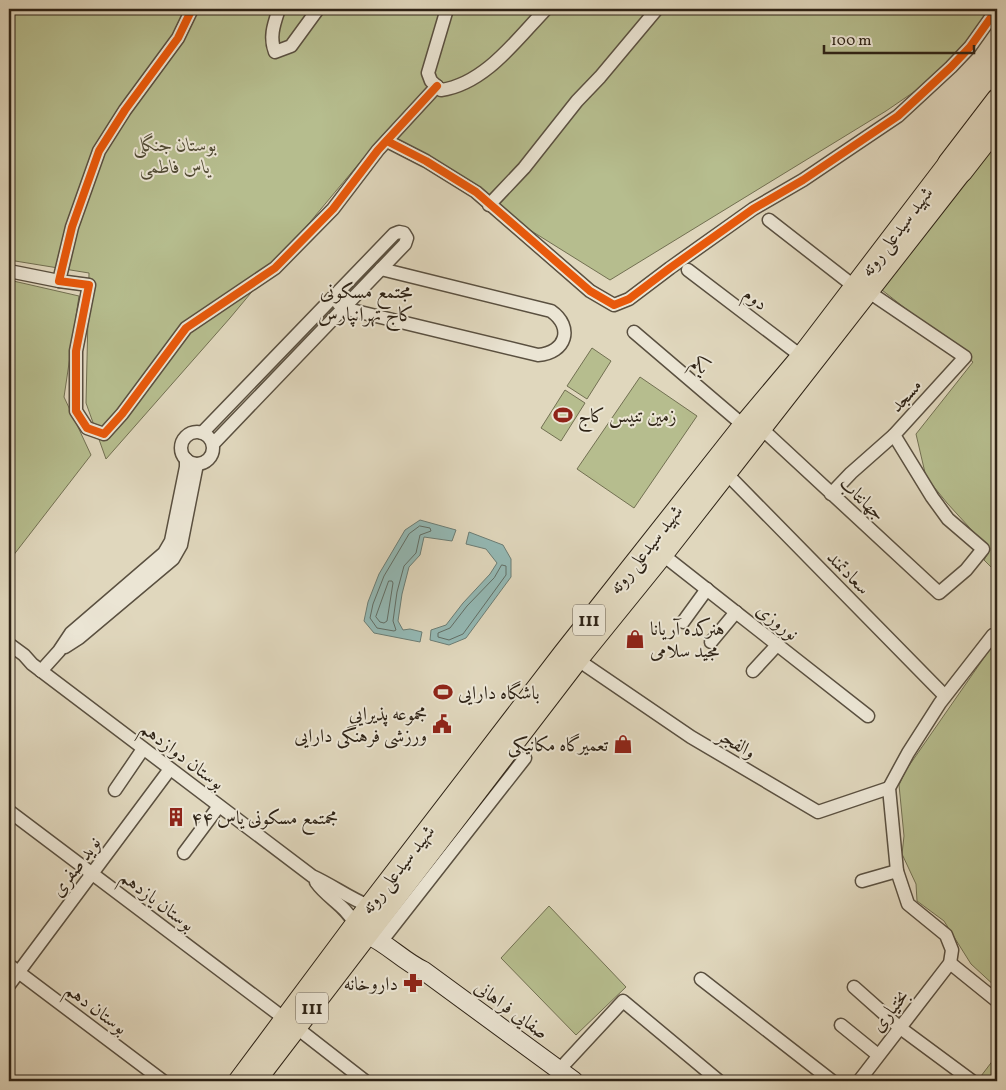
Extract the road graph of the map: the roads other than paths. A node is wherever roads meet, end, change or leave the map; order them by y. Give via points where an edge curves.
1 (192, 9) edge
2 (279, 9) edge
3 (318, 9) edge
4 (447, 9) edge
5 (546, 9) edge
6 (657, 9) edge
7 (997, 9) edge
8 (437, 86) junction
9 (997, 98) edge
10 (997, 127) edge
11 (387, 141) junction
12 (955, 168) junction
13 (490, 205) junction
14 (769, 220) dead end
15 (381, 269) junction
16 (9, 270) edge
17 (688, 270) dead end
18 (59, 281) junction
19 (862, 289) junction
20 (333, 297) junction
21 (343, 308) junction
22 (634, 332) dead end
23 (801, 356) junction
24 (743, 425) junction
25 (762, 429) junction
26 (202, 433) junction
27 (894, 435) junction
28 (213, 444) junction
29 (191, 462) junction
30 (726, 474) junction
31 (831, 494) junction
32 (663, 555) junction
33 (706, 589) junction
34 (939, 593) joint
35 (736, 612) junction
36 (683, 622) dead end
37 (993, 636) dead end
38 (711, 642) dead end
39 (9, 644) edge
40 (778, 644) junction
41 (9, 653) edge
42 (578, 660) junction
43 (37, 668) junction
44 (753, 671) dead end
45 (946, 696) junction
46 (868, 716) dead end
47 (143, 749) junction
48 (525, 758) dead end
49 (170, 769) junction
50 (889, 788) junction
51 (115, 790) dead end
52 (219, 806) junction
53 (9, 811) edge
54 (184, 853) dead end
55 (897, 872) junction
56 (92, 874) junction
57 (312, 876) junction
58 (862, 881) dead end
59 (371, 924) junction
60 (950, 963) junction
61 (14, 969) edge
62 (701, 979) dead end
63 (9, 985) edge
64 (854, 987) dead end
65 (997, 1001) edge
66 (291, 1024) junction
67 (841, 1025) dead end
68 (899, 1027) junction
69 (878, 1055) junction
70 (559, 1070) junction
71 (163, 1081) edge
72 (238, 1081) edge
73 (256, 1081) edge
74 (365, 1081) edge
75 (574, 1081) edge
76 (719, 1081) edge
77 (832, 1081) edge
78 (859, 1081) edge
79 (972, 1081) edge

1 - 18 street via 178,38 99,151 72,227
2 - 3 street via 271,42 275,52 291,46
4 - 8 street via 428,73
5 - 8 street via 477,77 454,88 441,90
6 - 13 street
7 - 13 street via 970,47 898,116 803,180 753,209 629,299 614,305 590,292
8 - 11 street
9 - 12 highway, 111
10 - 12 highway, 111
11 - 13 street via 476,192
11 - 18 street via 333,209 275,268 186,328 104,434 87,428 76,411 76,351 89,285
12 - 19 main road, شهید سیدعلی روته / 111
14 - 19 street
15 - 20 street via 405,244 407,238 404,233 394,234
15 - 21 street
15 - 21 street via 551,311 563,325 562,343 556,350 538,355
16 - 18 street
17 - 23 street, دوم
19 - 23 main road, شهید سیدعلی روته / 111
19 - 25 main road, شهید سیدعلی روته / 111
19 - 27 street, مسجد via 965,357
20 - 21 street
20 - 26 street
21 - 28 street
22 - 24 street, یکم
23 - 24 main road, شهید سیدعلی روته / 111
24 - 59 main road, شهید سیدعلی روته / 111 via 563,653
25 - 30 main road, شهید سیدعلی روته / 111
25 - 31 street, جهانتاب
26 - 28 street
26 - 29 street via 194,432 184,440 181,448
27 - 31 street
27 - 34 street, مسجد via 948,519 983,549 966,570
28 - 29 street via 211,456 205,462
29 - 43 street via 186,467 171,541 164,553 71,633 59,651
30 - 32 main road, شهید سیدعلی روته / 111
30 - 45 street, سعادتمند
31 - 34 street, جهانتاب
32 - 33 street, نوروزی
32 - 42 main road, شهید سیدعلی روته / 111
33 - 35 street, نوروزی
33 - 36 street
35 - 38 street
35 - 40 street, نوروزی
37 - 45 street
39 - 43 street, بوستان دوازدهم
40 - 44 street
40 - 46 street, نوروزی
41 - 43 street, بوستان دوازدهم
42 - 50 street, والفجر via 691,737 818,812
42 - 59 main road, شهید سیدعلی روته / 111
43 - 47 street, بوستان دوازدهم
45 - 50 street
47 - 49 street, بوستان دوازدهم
47 - 51 street
48 - 59 street
49 - 52 street, بوستان دوازدهم
49 - 56 street, نوید صفری
50 - 55 street
52 - 54 street
52 - 57 street, بوستان دوازدهم
53 - 56 street, بوستان یازدهم
55 - 58 street
55 - 60 street via 908,904 946,935 952,950
56 - 61 street, نوید صفری
56 - 66 street, بوستان یازدهم
57 - 59 street, بوستان دوازدهم via 320,888 348,912
57 - 59 street, بوستان دوازدهم via 356,901
59 - 66 main road, شهید سیدعلی روته / 111
59 - 70 main road, صفایی فراهانی via 377,939
60 - 65 street
60 - 68 street, بختیاری
61 - 63 street, نوید صفری
61 - 71 street, بوستان دهم
62 - 77 street
64 - 68 street
66 - 72 main road, شهید سیدعلی روته / 111
66 - 73 main road, شهید سیدعلی روته / 111
66 - 74 street, بوستان یازدهم
67 - 69 street
68 - 69 street, بختیاری
68 - 79 street
69 - 78 street, بختیاری
70 - 75 main road, صفایی فراهانی
70 - 76 street via 624,1001

